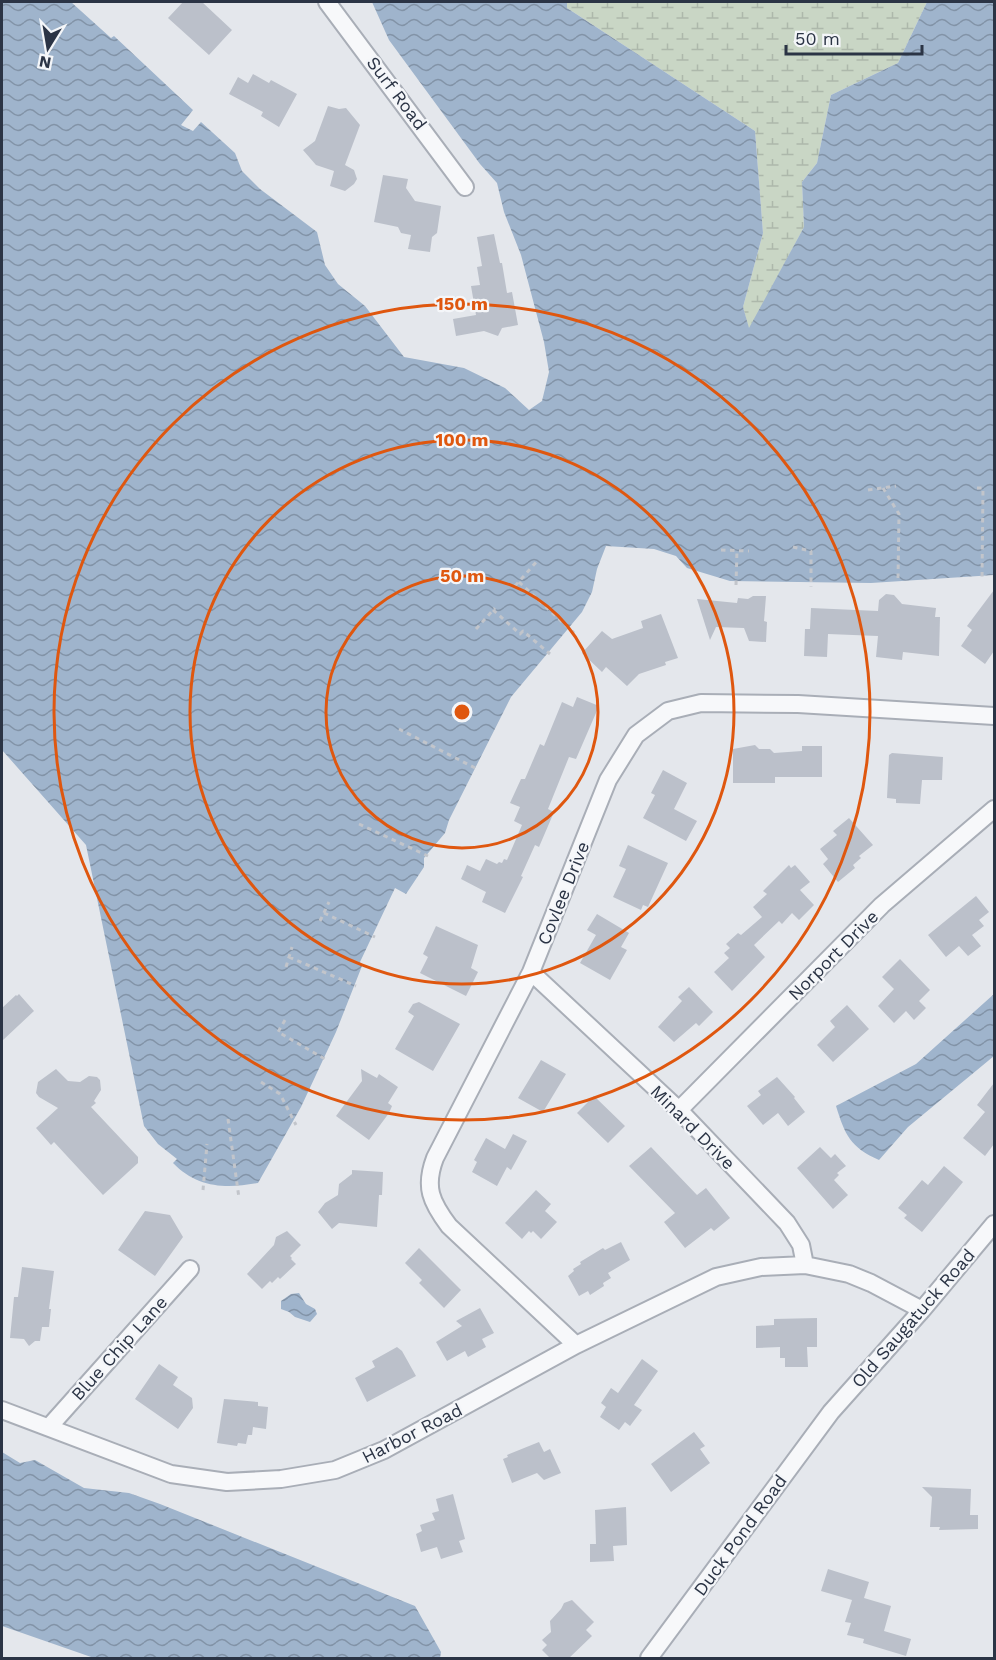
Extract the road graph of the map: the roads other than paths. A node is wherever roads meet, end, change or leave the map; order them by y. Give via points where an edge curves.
1 (327, 2) edge
2 (465, 187) dead end
3 (994, 716) edge
4 (994, 808) edge
5 (531, 972) junction
6 (678, 1110) junction
7 (994, 1224) edge
8 (805, 1265) junction
9 (190, 1269) dead end
10 (922, 1310) junction
11 (576, 1345) junction
12 (2, 1410) edge
13 (831, 1412) joint
14 (49, 1427) junction
15 (649, 1659) edge

1 - 2 street, Surf Road
3 - 5 street, Covlee Drive via 776,704 701,703 668,711 636,735 608,780
4 - 6 street, Norport Drive via 882,905
5 - 6 street, Minard Drive
5 - 11 street, Covlee Drive via 435,1158 429,1183 434,1204 449,1226
6 - 8 street, Minard Drive via 787,1223 801,1245
7 - 10 street, Old Saugatuck Road
8 - 10 street via 871,1283
8 - 11 street, Harbor Road via 761,1267 716,1277
9 - 14 street, Blue Chip Lane
10 - 13 street, Old Saugatuck Road
11 - 14 street, Harbor Road via 384,1450 335,1470 281,1479 227,1482 171,1474
12 - 14 street, Harbor Road
13 - 15 street, Duck Pond Road

